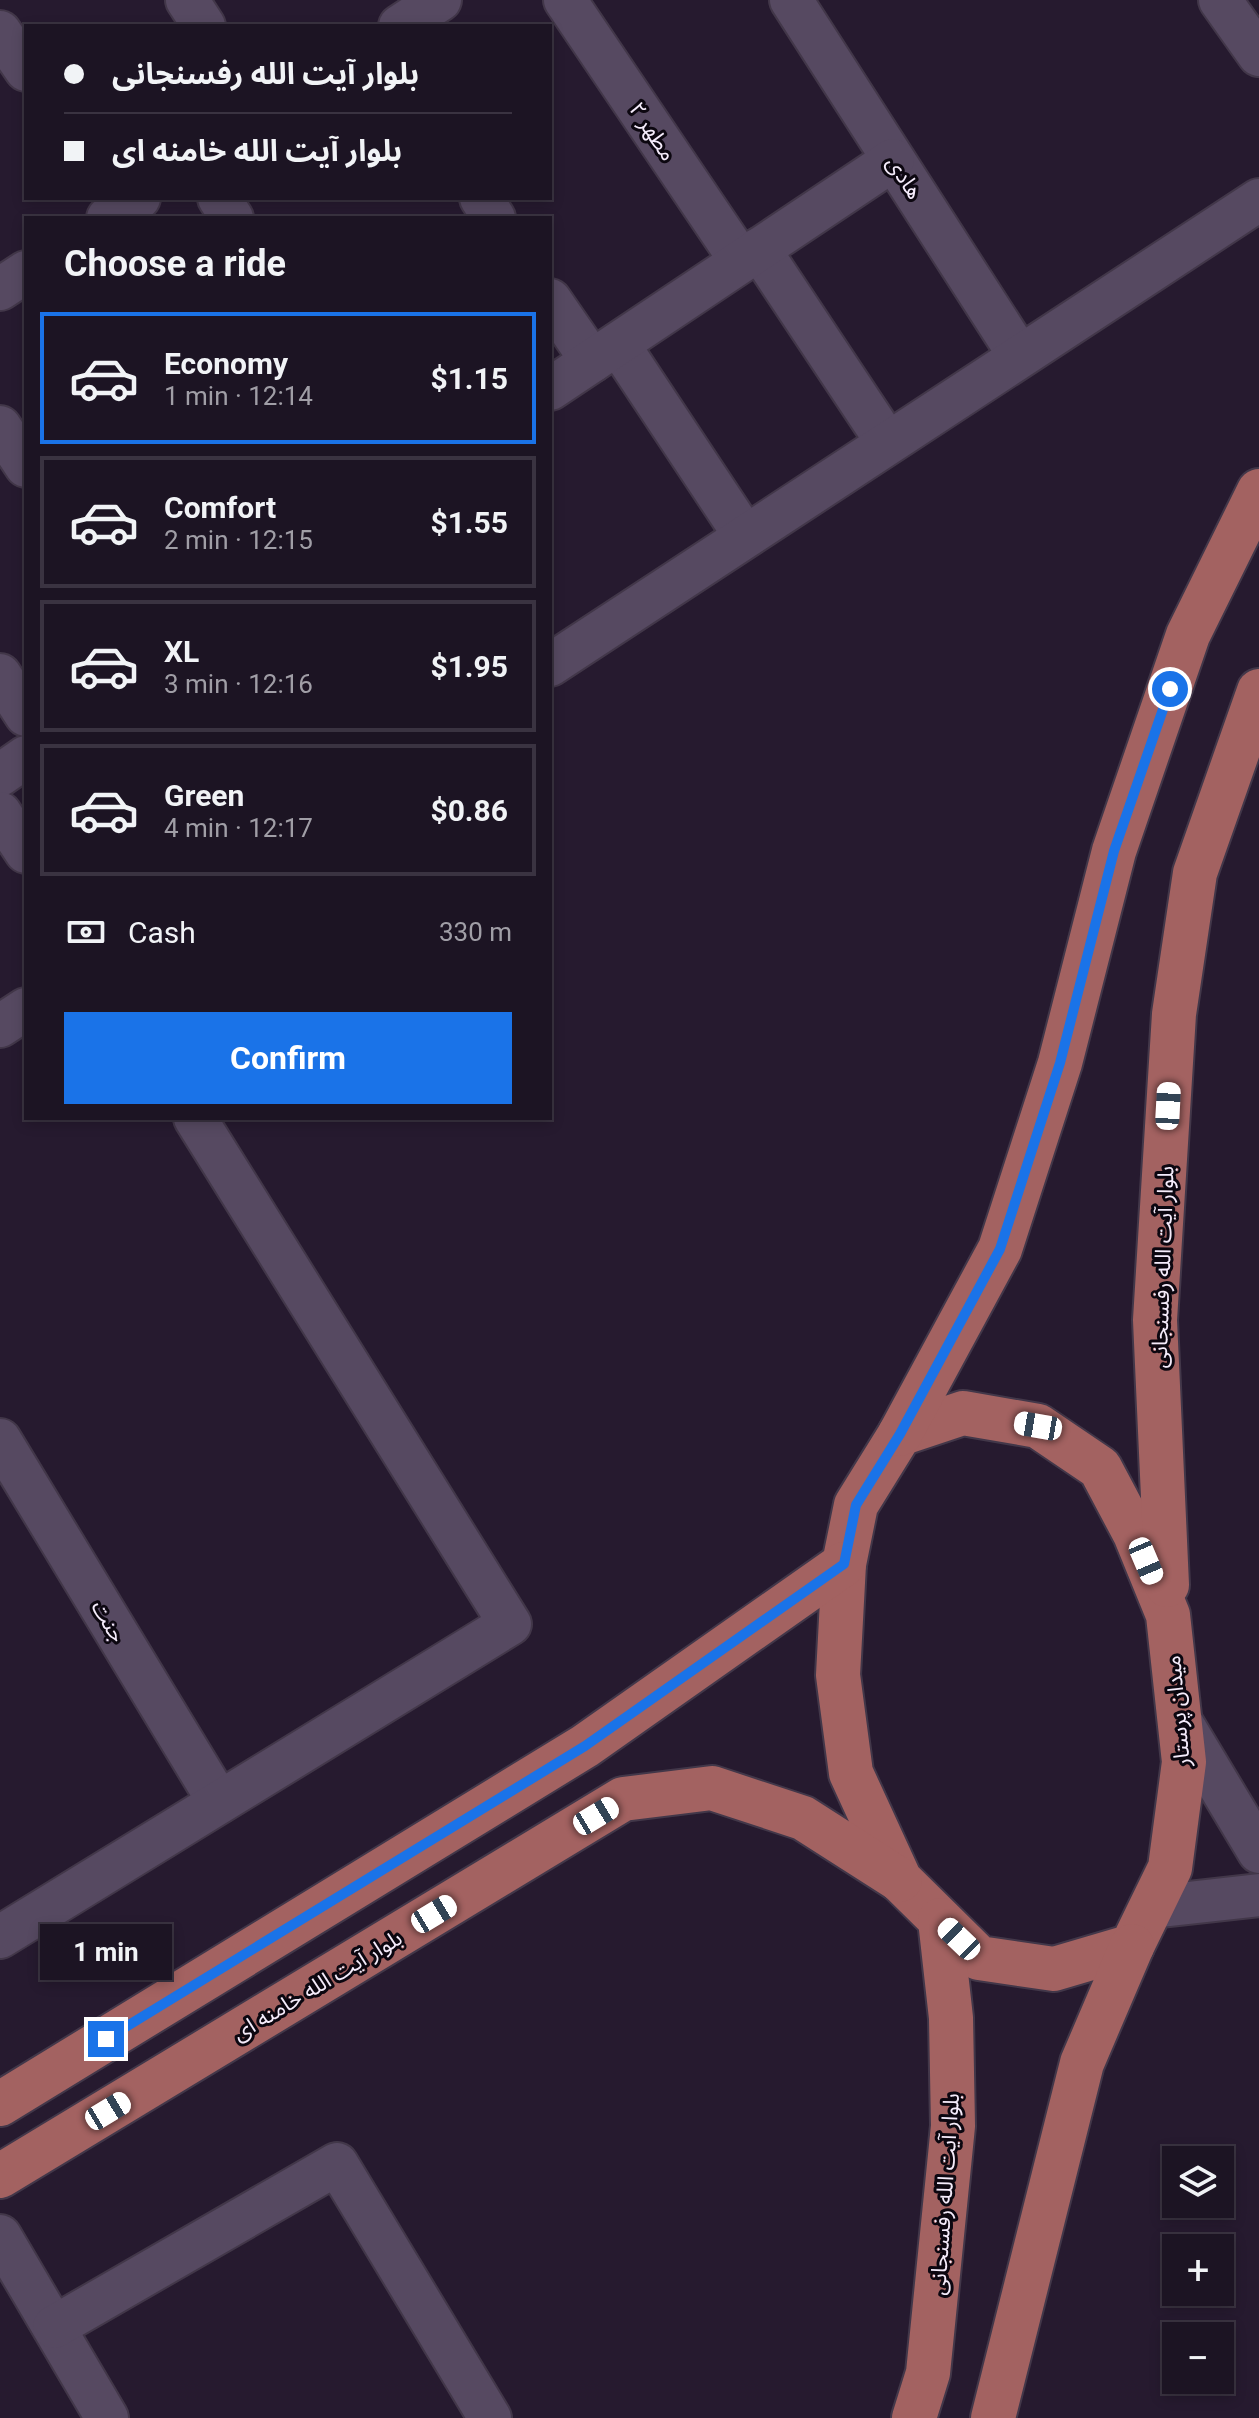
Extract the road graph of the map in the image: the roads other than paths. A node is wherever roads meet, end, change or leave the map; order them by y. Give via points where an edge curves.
1 (187, 0) edge
2 (565, 0) edge
3 (791, 0) edge
4 (1220, 0) edge
5 (203, 24) edge
6 (0, 32) edge
7 (1259, 55) edge
8 (24, 67) edge
9 (893, 160) junction
10 (1259, 200) edge
11 (750, 255) junction
12 (24, 273) edge
13 (0, 289) edge
14 (552, 302) edge
15 (605, 352) junction
16 (1019, 355) junction
17 (552, 388) edge
18 (0, 427) edge
19 (887, 442) junction
20 (24, 463) edge
21 (1259, 491) edge
22 (745, 536) junction
23 (552, 664) edge
24 (0, 675) edge
25 (1259, 691) edge
26 (24, 712) edge
27 (24, 758) edge
28 (0, 775) edge
29 (0, 813) edge
30 (24, 849) edge
31 (24, 1010) edge
32 (0, 1025) edge
33 (196, 1120) edge
34 (900, 1434) junction
35 (0, 1440) edge
36 (844, 1564) junction
37 (1168, 1615) junction
38 (1180, 1720) junction
39 (219, 1802) junction
40 (1259, 1852) edge
41 (900, 1880) junction
42 (1259, 1895) edge
43 (1152, 1907) junction
44 (940, 1920) junction
45 (0, 1937) edge
46 (1132, 1946) junction
47 (0, 2104) edge
48 (0, 2176) edge
49 (0, 2236) edge
50 (54, 2327) junction
51 (107, 2418) edge
52 (490, 2418) edge
53 (914, 2418) edge
54 (993, 2418) edge

1 - 5 street
2 - 11 street, مطهر ۲
3 - 9 street, هادی
4 - 7 street
6 - 8 street
9 - 11 street
9 - 16 street, هادی
10 - 16 street
11 - 15 street
11 - 19 street, مطهر ۲
12 - 13 street
14 - 15 street
15 - 17 street
15 - 22 street
16 - 19 street
18 - 20 street
19 - 22 street
21 - 34 main road via 1188,635 1114,851 1060,1063 1000,1249
22 - 23 street
24 - 26 street
25 - 37 main road, بلوار آیت الله رفسنجانی via 1195,873 1174,1014 1155,1320
27 - 28 street
29 - 30 street
31 - 32 street
33 - 39 street via 510,1624
34 - 36 main road via 856,1505
34 - 37 main road, میدان پرستار via 963,1413 1038,1426 1100,1468 1135,1534
35 - 39 street, جنت
36 - 41 main road via 838,1675 851,1773
36 - 47 main road via 585,1746
37 - 38 main road, میدان پرستار
38 - 40 street
38 - 43 main road, میدان پرستار via 1184,1762 1170,1868
39 - 45 street
41 - 44 main road
41 - 48 main road, بلوار آیت الله خامنه ای via 803,1818 712,1788 623,1799
42 - 43 street
43 - 46 main road, میدان پرستار
44 - 46 main road via 979,1958 1054,1969
44 - 53 main road, بلوار آیت الله رفسنجانی via 951,2018 953,2126 928,2373
46 - 54 main road via 1082,2063
49 - 50 street
50 - 51 street
50 - 52 street via 337,2164

